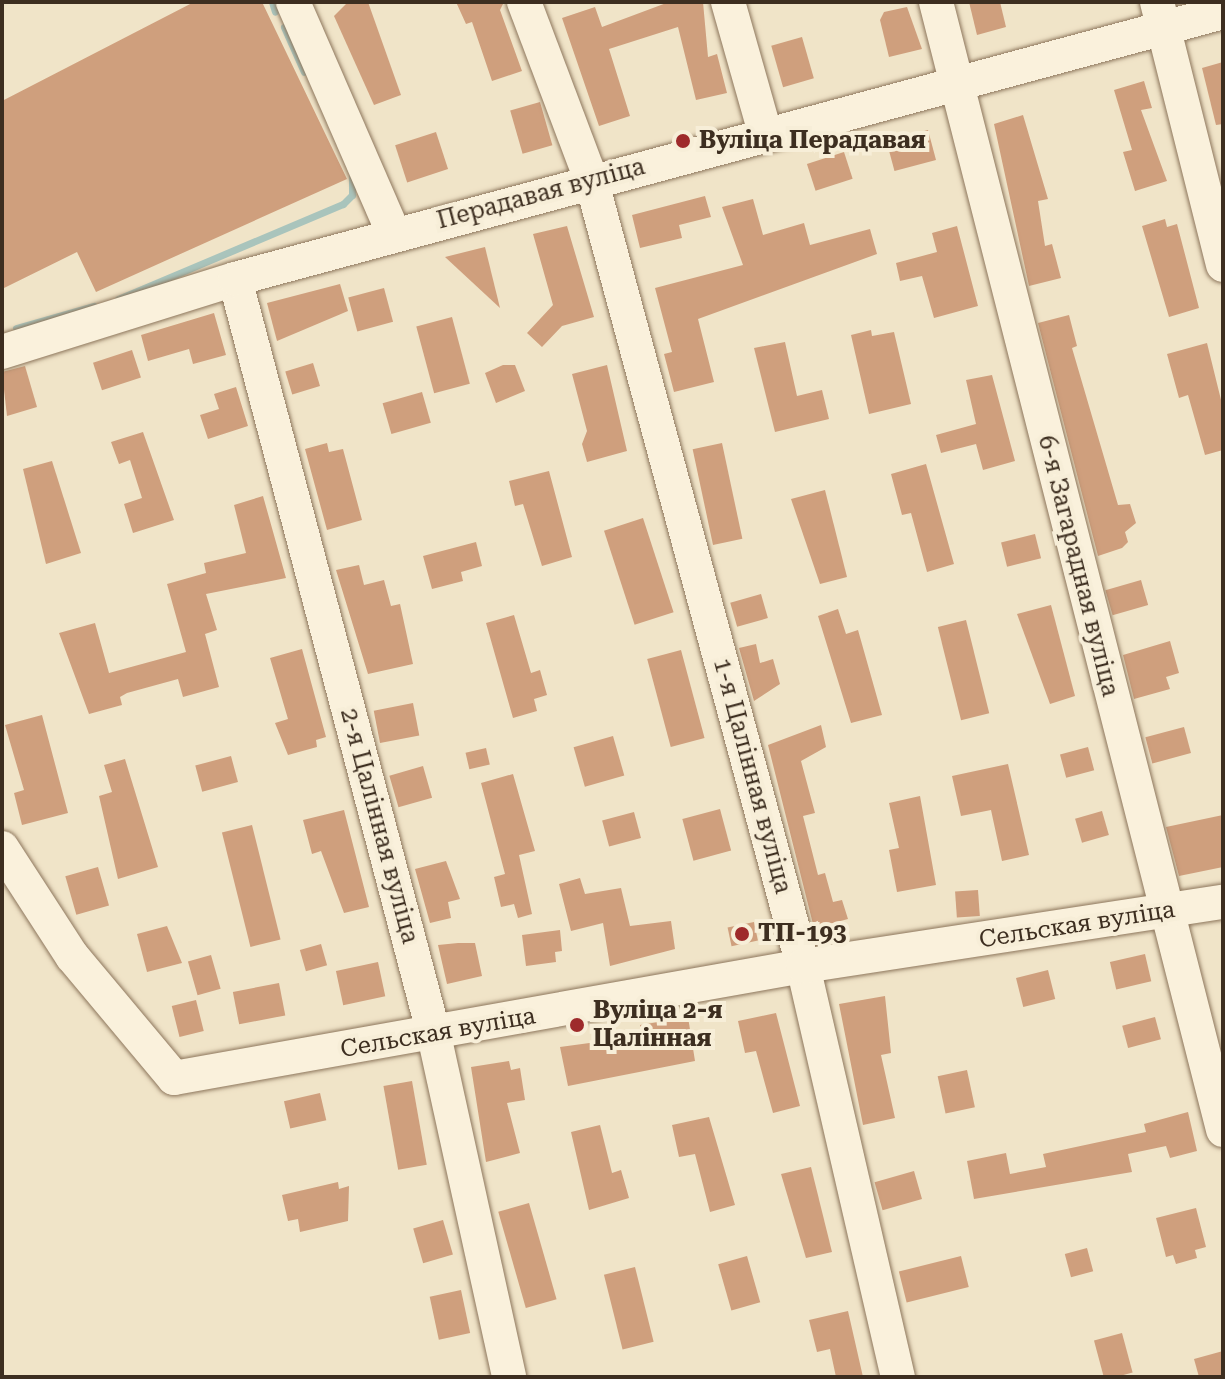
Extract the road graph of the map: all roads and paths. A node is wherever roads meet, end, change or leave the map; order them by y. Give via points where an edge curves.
1 (293, 2) edge
2 (524, 2) edge
3 (728, 2) edge
4 (936, 2) edge
5 (1223, 12) edge
6 (1160, 15) edge
7 (953, 83) junction
8 (765, 133) junction
9 (591, 179) junction
10 (394, 234) junction
11 (1223, 265) edge
12 (235, 279) junction
13 (2, 352) edge
14 (2, 848) edge
15 (1223, 902) edge
16 (1168, 912) junction
17 (803, 966) junction
18 (434, 1035) junction
19 (1223, 1130) edge
20 (509, 1377) edge
21 (898, 1377) edge

1 - 10 street
2 - 9 street, 1-я Цалінная вуліца
3 - 8 street
4 - 7 street, 6-я Загарадная вуліца
5 - 6 street, Перадавая вуліца
6 - 7 street, Перадавая вуліца
6 - 11 street
7 - 8 street, Перадавая вуліца
7 - 16 street, 6-я Загарадная вуліца
8 - 9 street, Перадавая вуліца
9 - 10 street, Перадавая вуліца
9 - 17 street, 1-я Цалінная вуліца
10 - 12 street, Перадавая вуліца
12 - 13 street, Перадавая вуліца
12 - 18 street, 2-я Цалінная вуліца
14 - 18 street, Сельская вуліца via 72,956 174,1078
15 - 16 street, Сельская вуліца
16 - 17 street, Сельская вуліца
16 - 19 street, 6-я Загарадная вуліца
17 - 18 street, Сельская вуліца
17 - 21 street, 1-я Цалінная вуліца
18 - 20 street, 2-я Цалінная вуліца

